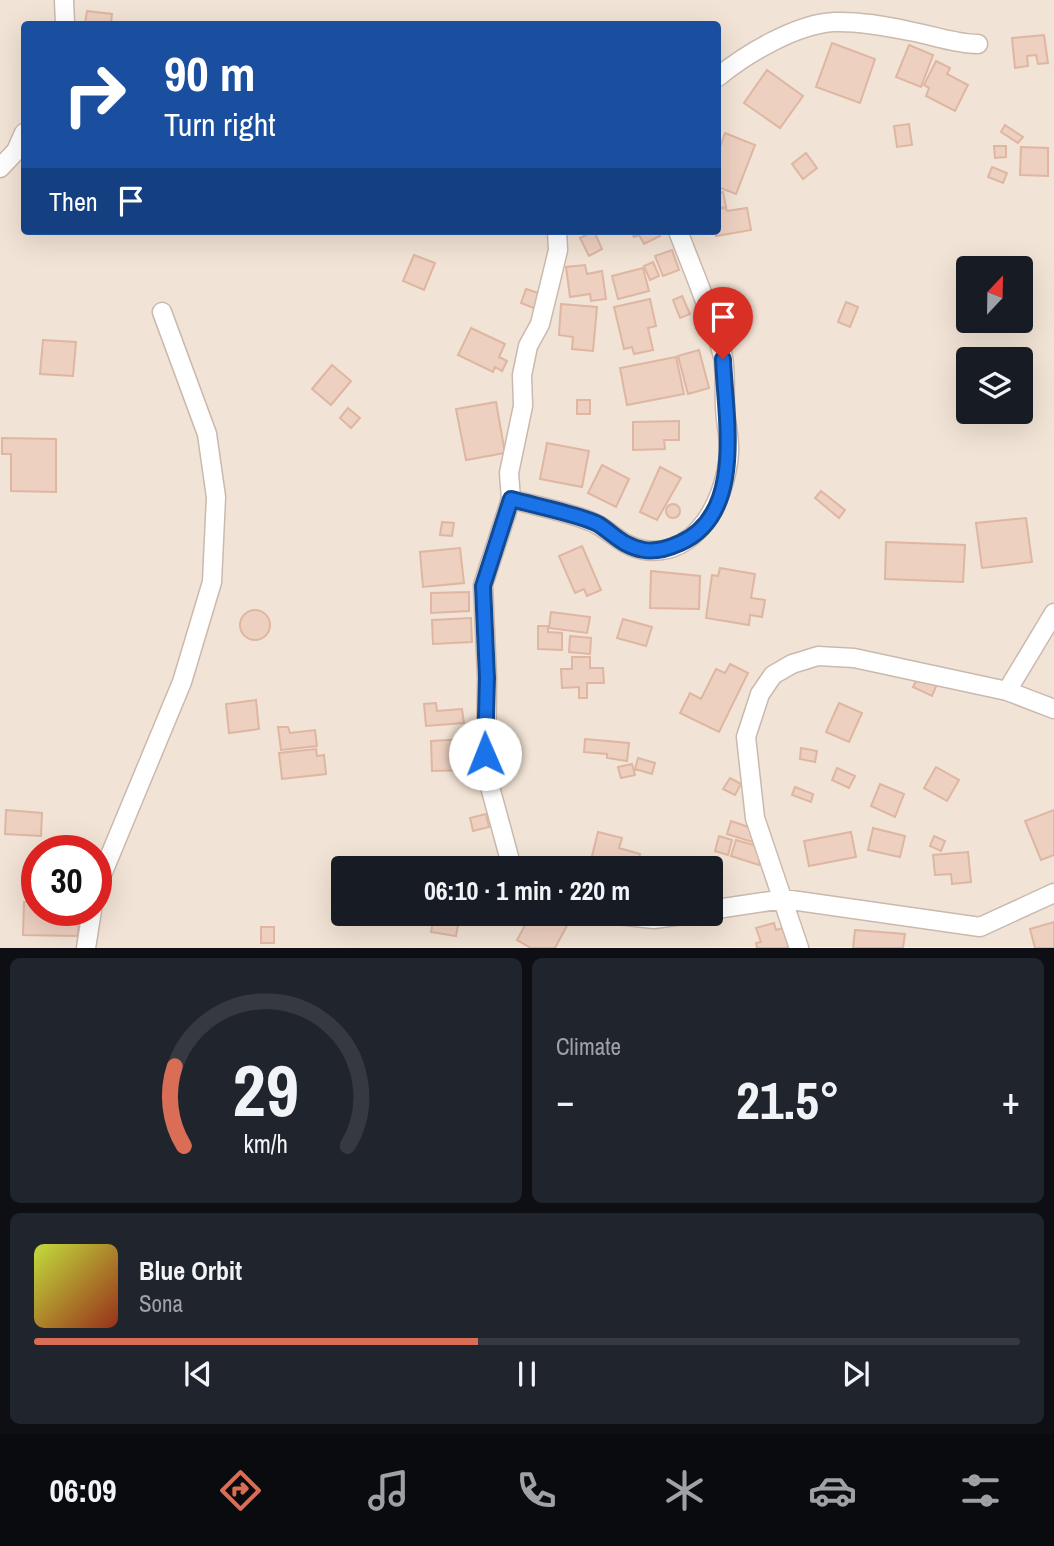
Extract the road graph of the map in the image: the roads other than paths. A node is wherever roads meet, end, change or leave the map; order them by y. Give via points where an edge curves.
1 (64, 0) edge
2 (65, 21) edge
3 (978, 44) dead end
4 (721, 75) edge
5 (21, 140) edge
6 (0, 168) edge
7 (557, 235) edge
8 (679, 235) edge
9 (162, 312) dead end
10 (511, 499) junction
11 (1054, 613) edge
12 (1007, 691) junction
13 (1054, 709) edge
14 (112, 850) edge
15 (509, 856) edge
16 (1054, 893) edge
17 (784, 899) junction
18 (723, 908) edge
19 (89, 926) edge
20 (86, 947) edge
21 (799, 947) edge

1 - 2 street
3 - 4 street via 888,26 831,22 751,52
5 - 6 street
7 - 10 street via 558,250 540,324 528,346 522,375 523,406 509,473
8 - 10 street via 723,359 730,450 724,486 702,526 689,539 669,548 645,550 616,540 597,524
9 - 14 street via 207,434 216,497 212,582 182,682
10 - 15 street via 483,586 482,614 486,772
11 - 12 street
12 - 13 street
12 - 17 street via 842,657 818,656 773,675 760,694 746,737 755,818
16 - 17 street via 980,927
17 - 18 street
17 - 21 street
19 - 20 street

